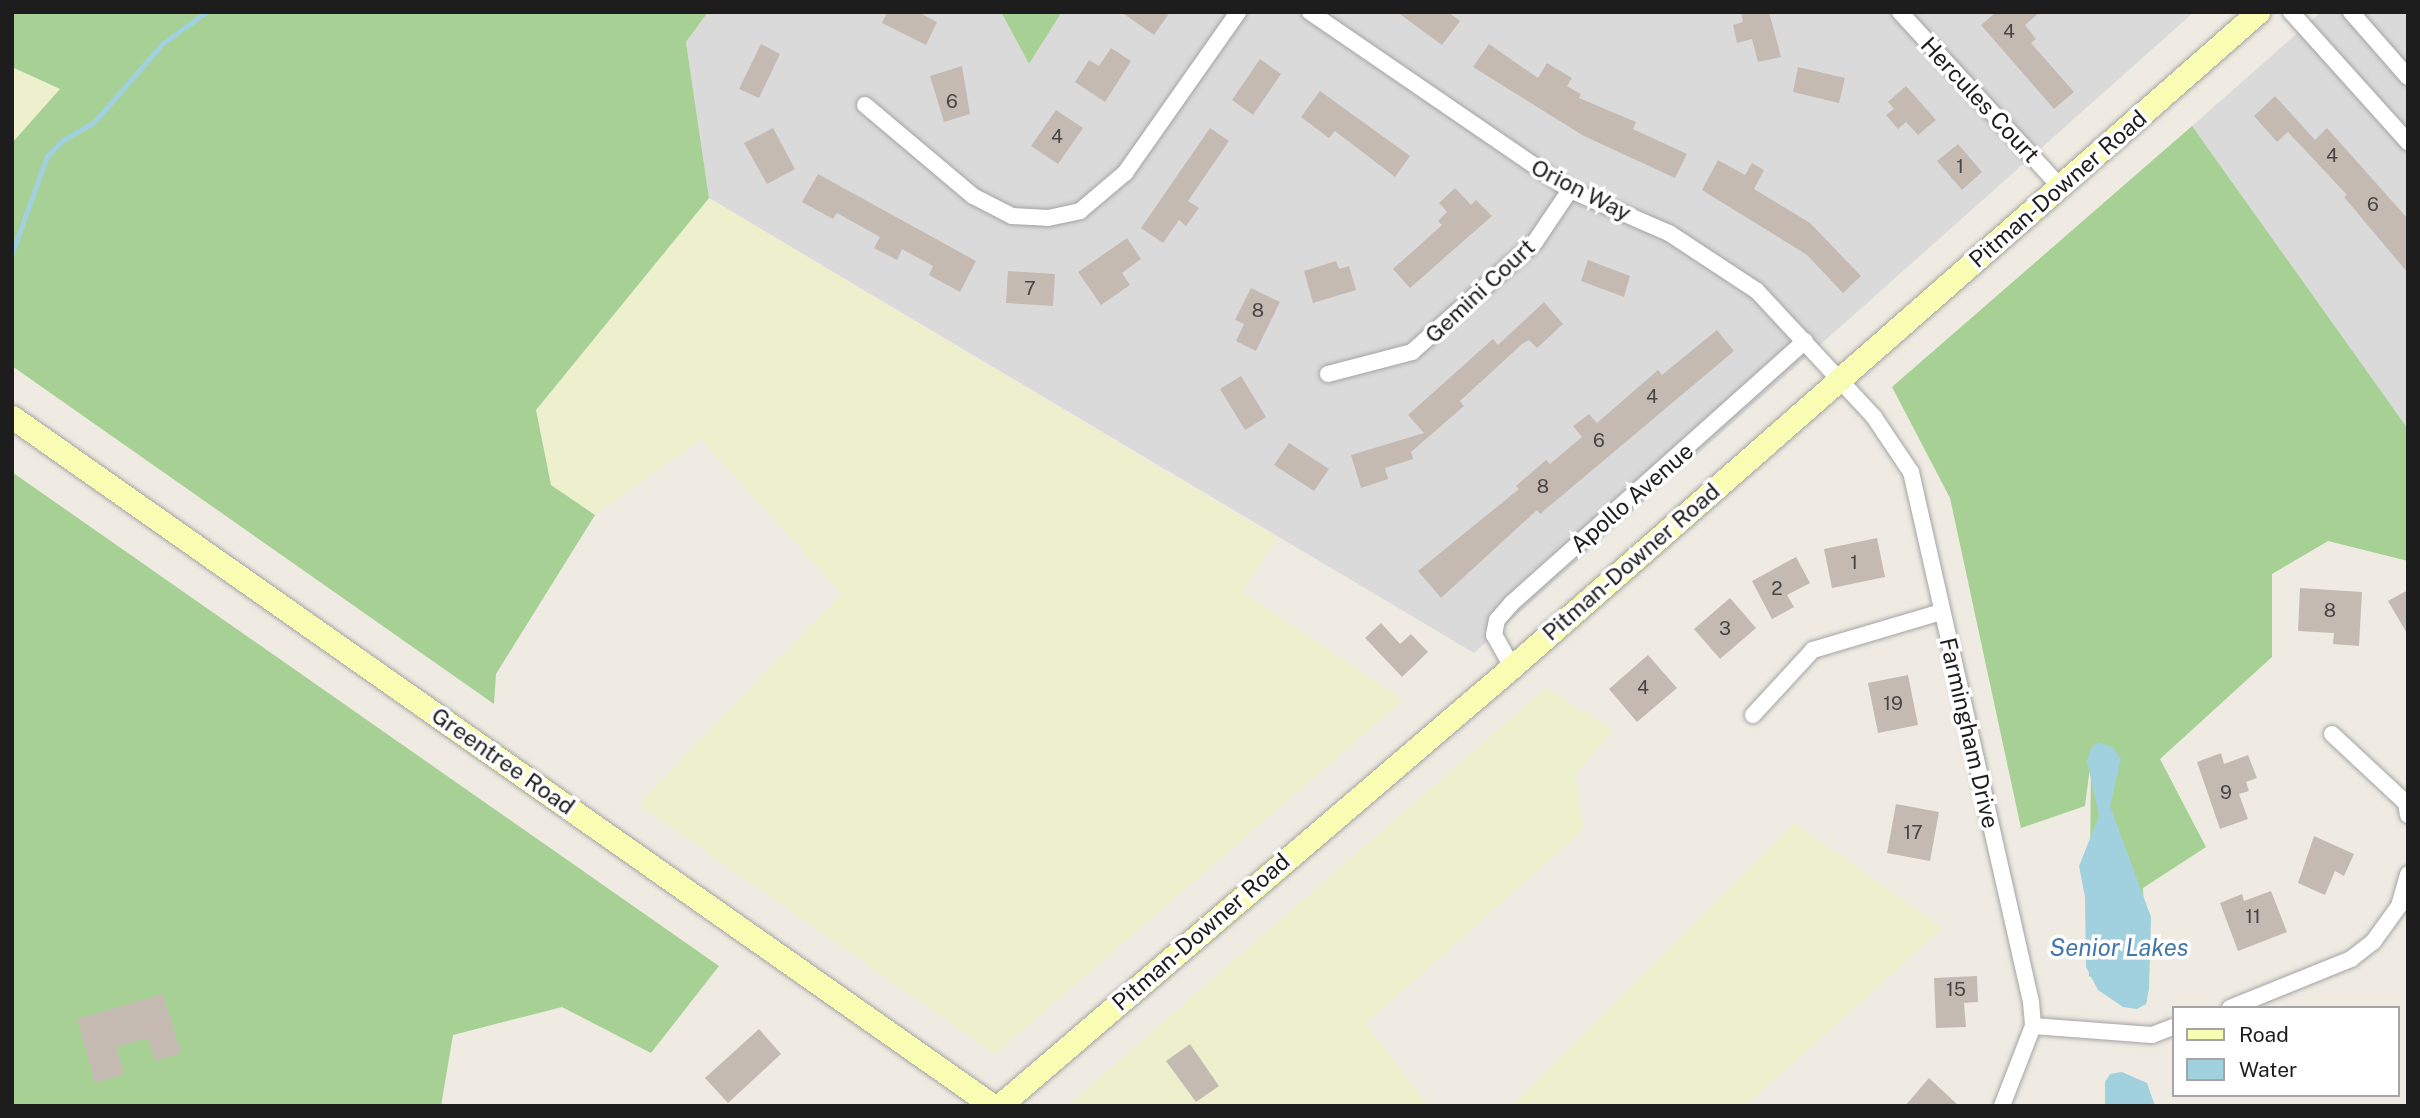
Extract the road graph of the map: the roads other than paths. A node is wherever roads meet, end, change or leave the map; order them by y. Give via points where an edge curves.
1 (1238, 12) edge
2 (1310, 12) edge
3 (1900, 12) edge
4 (2258, 12) edge
5 (2291, 12) edge
6 (2351, 12) edge
7 (2408, 77) edge
8 (865, 105) dead end
9 (2408, 142) edge
10 (2061, 188) junction
11 (1570, 190) junction
12 (1805, 341) junction
13 (1328, 374) dead end
14 (1840, 378) junction
15 (12, 417) edge
16 (1941, 612) junction
17 (1512, 667) junction
18 (1753, 715) dead end
19 (2332, 734) dead end
20 (2408, 815) edge
21 (2408, 874) edge
22 (2235, 1006) edge
23 (2033, 1026) junction
24 (2172, 1027) edge
25 (993, 1106) edge
26 (999, 1106) edge
27 (2002, 1106) edge

1 - 8 street via 1125,173 1080,211 1048,218 1012,216 973,196
2 - 11 street, Orion Way
3 - 10 street, Hercules Court
4 - 10 street, Pitman-Downer Road
5 - 9 street
6 - 7 street
10 - 14 street, Pitman-Downer Road
11 - 12 street, Orion Way via 1670,233 1703,253 1757,291
11 - 13 street, Gemini Court via 1535,242 1412,352
12 - 14 street, Orion Way
12 - 17 street, Apollo Avenue via 1512,603 1497,620 1494,635
14 - 16 street, Farmingham Drive via 1911,472
14 - 17 street, Pitman-Downer Road
15 - 25 street, Greentree Road
16 - 18 street via 1813,650
16 - 23 street, Farmingham Drive
17 - 26 street, Pitman-Downer Road
19 - 20 street via 2406,803
21 - 22 street via 2399,906 2373,942 2351,959
23 - 24 street via 2152,1035
23 - 27 street, Farmingham Drive

